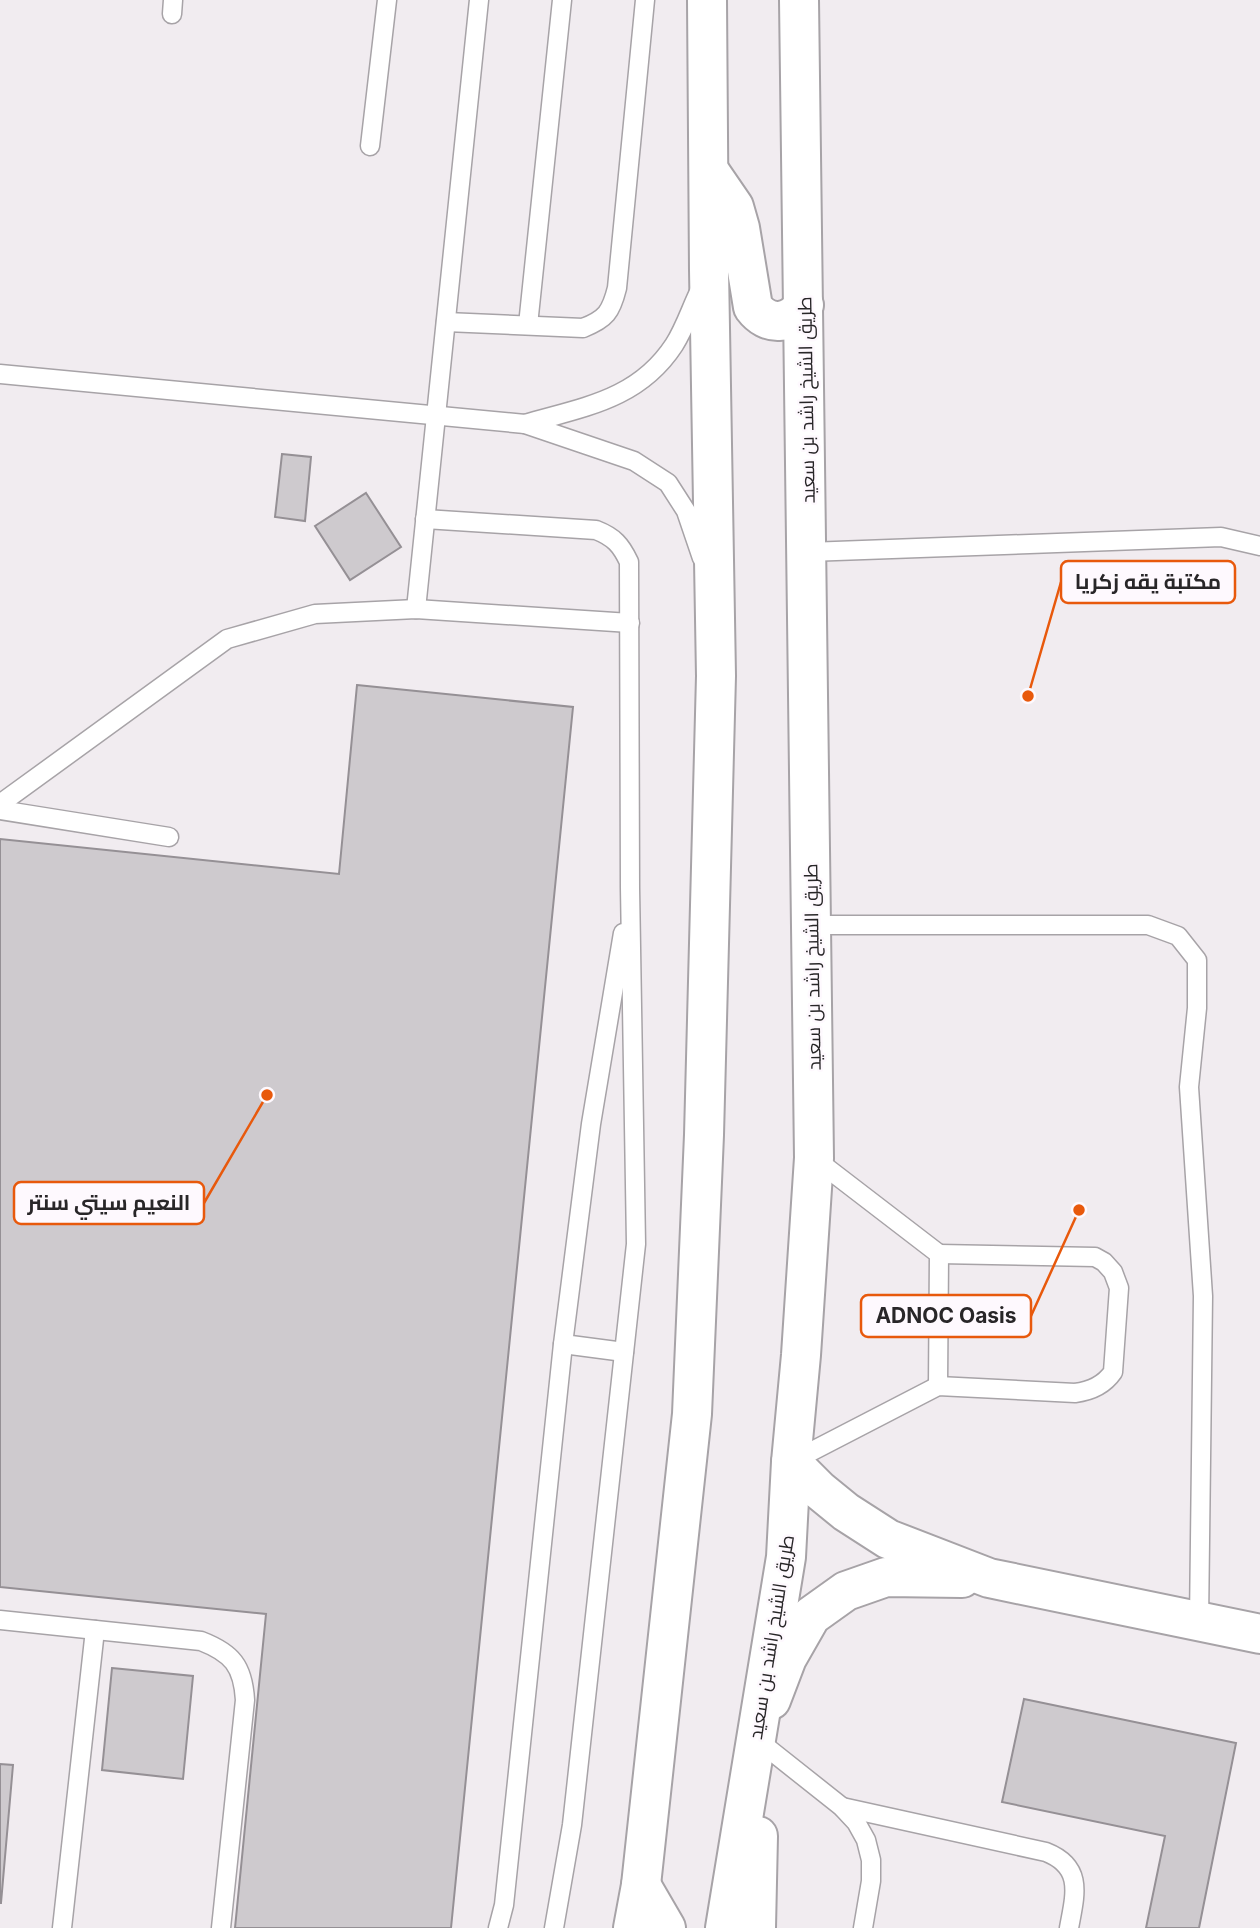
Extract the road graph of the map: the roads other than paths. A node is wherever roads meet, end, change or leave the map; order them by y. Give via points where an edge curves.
1 (387, 0) edge
2 (479, 0) edge
3 (562, 0) edge
4 (645, 0) edge
5 (708, 0) edge
6 (799, 0) edge
7 (370, 146) dead end
8 (710, 172) junction
9 (709, 270) junction
10 (804, 305) junction
11 (446, 322) junction
12 (528, 325) junction
13 (0, 374) edge
14 (436, 417) junction
15 (525, 424) junction
16 (425, 519) junction
17 (1260, 546) edge
18 (808, 552) junction
19 (416, 610) junction
20 (630, 623) junction
21 (716, 677) junction
22 (0, 804) edge
23 (0, 810) edge
24 (169, 837) dead end
25 (630, 888) junction
26 (812, 925) junction
27 (814, 1158) junction
28 (939, 1254) junction
29 (563, 1344) junction
30 (624, 1352) junction
31 (938, 1386) junction
32 (791, 1462) junction
33 (989, 1578) junction
34 (0, 1620) edge
35 (1199, 1622) junction
36 (95, 1630) junction
37 (1260, 1634) edge
38 (755, 1738) junction
39 (842, 1807) junction
40 (641, 1885) junction
41 (62, 1928) edge
42 (221, 1928) edge
43 (498, 1928) edge
44 (554, 1928) edge
45 (633, 1928) edge
46 (666, 1928) edge
47 (725, 1928) edge
48 (756, 1928) edge
49 (863, 1928) edge
50 (1069, 1928) edge

1 - 7 lane
2 - 11 lane
3 - 12 lane
4 - 12 lane via 612,308 598,322 583,328
5 - 8 main road
6 - 10 main road, طريق الشيخ راشد بن سعيد
8 - 9 main road
8 - 10 main road via 734,207 753,307 759,315 779,322 798,314
9 - 15 lane via 674,344 647,377 613,399
9 - 21 main road
10 - 18 main road, طريق الشيخ راشد بن سعيد
11 - 12 lane
11 - 14 lane
13 - 14 lane
14 - 15 lane
14 - 16 lane
15 - 21 lane via 634,461 667,483 687,511 703,563
16 - 19 lane
16 - 20 lane via 596,530 611,536 629,562
17 - 18 lane via 1221,537
18 - 26 main road, طريق الشيخ راشد بن سعيد
19 - 20 lane
19 - 22 lane via 315,614 227,639
20 - 25 lane
21 - 40 main road via 692,1414
23 - 24 lane
25 - 29 lane via 591,1124
25 - 30 lane via 636,1244
26 - 27 main road, طريق الشيخ راشد بن سعيد
26 - 35 lane via 1148,925 1178,936 1197,960 1189,1087 1203,1296
27 - 28 lane
27 - 32 main road, طريق الشيخ راشد بن سعيد
28 - 31 lane
28 - 31 lane via 1095,1257 1113,1272 1119,1288 1113,1372 1089,1391
29 - 30 lane
29 - 43 lane
30 - 44 lane via 572,1825
31 - 32 lane
32 - 33 main road via 846,1512 888,1539
32 - 38 main road, طريق الشيخ راشد بن سعيد via 786,1557
33 - 35 main road
33 - 38 main road via 886,1577 846,1591 811,1616 787,1658
34 - 36 lane
35 - 37 main road
36 - 41 lane
36 - 42 lane via 220,1648 235,1662 244,1680
38 - 39 lane
38 - 47 main road, طريق الشيخ راشد بن سعيد
38 - 48 main road
39 - 49 lane via 866,1840 871,1860
39 - 50 lane via 1058,1857 1074,1879
40 - 45 main road
40 - 46 main road

